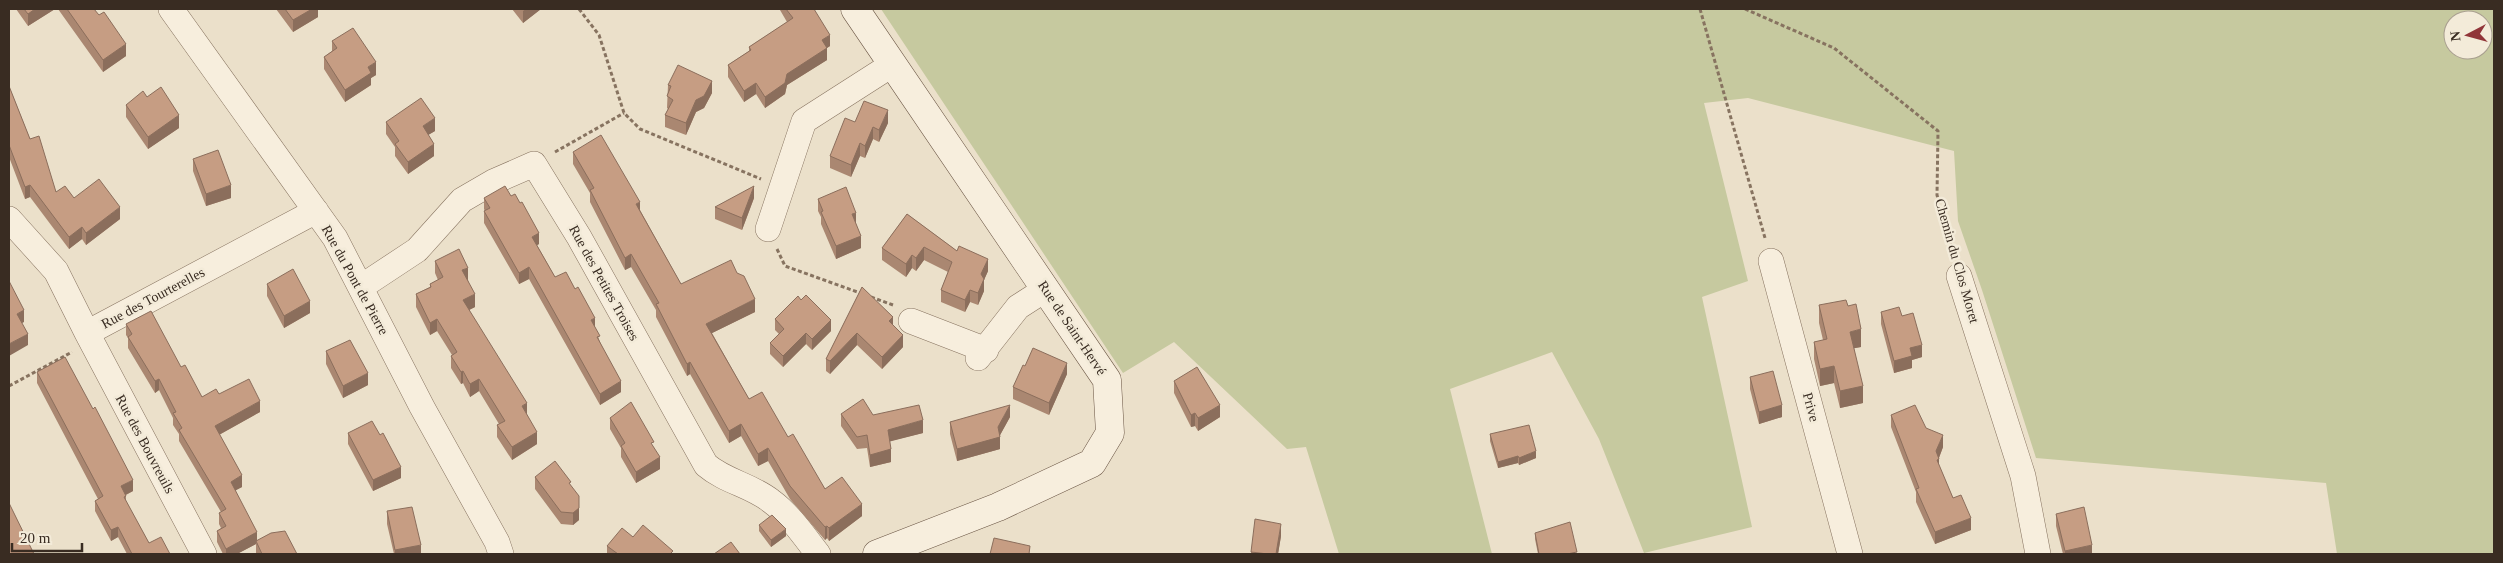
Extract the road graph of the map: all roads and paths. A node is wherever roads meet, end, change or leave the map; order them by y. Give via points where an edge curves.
1 (171, 9) edge
2 (579, 9) edge
3 (855, 9) edge
4 (1700, 9) edge
5 (1745, 9) edge
6 (893, 64) junction
7 (624, 113) junction
8 (534, 164) junction
9 (782, 188) junction
10 (316, 211) junction
11 (9, 218) edge
12 (768, 229) joint
13 (1772, 261) joint
14 (1960, 276) joint
15 (360, 287) junction
16 (1046, 289) junction
17 (911, 321) joint
18 (88, 338) junction
19 (9, 386) edge
20 (503, 550) edge
21 (204, 554) edge
22 (818, 554) edge
23 (877, 554) edge
24 (1850, 554) edge
25 (2038, 554) edge

1 - 10 street, Rue du Pont de Pierre
2 - 7 path via 600,35
3 - 6 street, Rue de Saint-Hervé
4 - 13 path
5 - 14 path, Chemin du Clos Moret via 1834,48 1938,131 1937,195
6 - 9 street via 804,122
6 - 16 street, Rue de Saint-Hervé
7 - 8 path
7 - 9 path via 640,129
8 - 15 street via 462,200 417,250
8 - 22 street, Rue des Petites Troises via 579,237 706,465 718,475 772,501
9 - 12 street
10 - 15 street, Rue du Pont de Pierre via 335,238
10 - 18 street, Rue des Tourterelles
11 - 18 street, Rue des Tourterelles via 56,270
12 - 17 path via 784,266 906,310
13 - 24 street, Prive
14 - 25 street, Chemin du Clos Moret via 2023,476
15 - 20 street, Rue du Pont de Pierre via 422,407
16 - 17 street via 1018,307 982,354
16 - 23 street, Rue de Saint-Hervé via 1107,380 1110,433 1092,463 998,507
18 - 19 path
18 - 21 street, Rue des Bouvreuils

